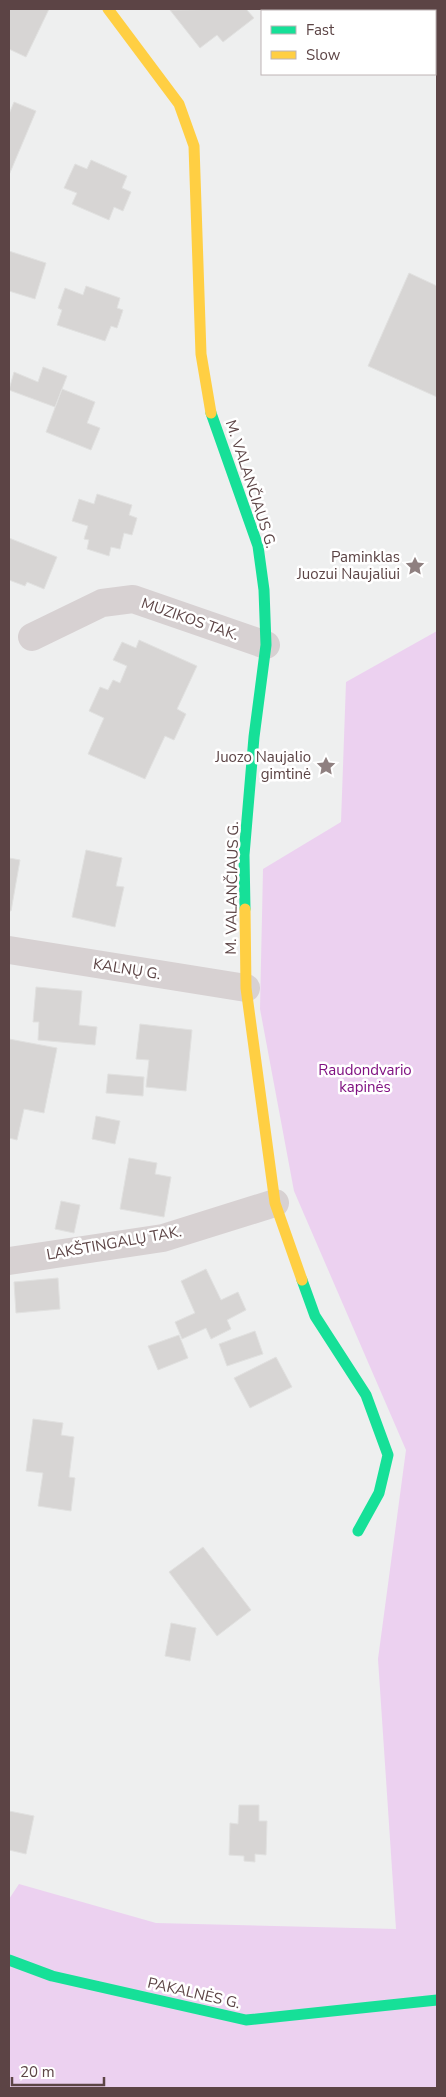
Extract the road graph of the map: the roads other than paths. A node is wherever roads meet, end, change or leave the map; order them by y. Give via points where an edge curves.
1 (108, 9) edge
2 (32, 637) dead end
3 (266, 644) junction
4 (9, 950) edge
5 (246, 988) junction
6 (274, 1203) junction
7 (9, 1261) edge
8 (358, 1531) dead end
9 (9, 1960) edge
10 (437, 2000) edge

1 - 3 street, M. VALANČIAUS G. via 178,104 194,146 201,354 211,412 258,546
2 - 3 street, MUZIKOS TAK. via 102,603 133,599
3 - 5 street, M. VALANČIAUS G. via 244,855
4 - 5 street, KALNŲ G.
5 - 6 street, M. VALANČIAUS G.
6 - 7 street, LAKŠTINGALŲ TAK. via 163,1238
6 - 8 street, M. VALANČIAUS G. via 315,1316 366,1395 388,1456 379,1492
9 - 10 street, PAKALNĖS G. via 52,1976 246,2020

